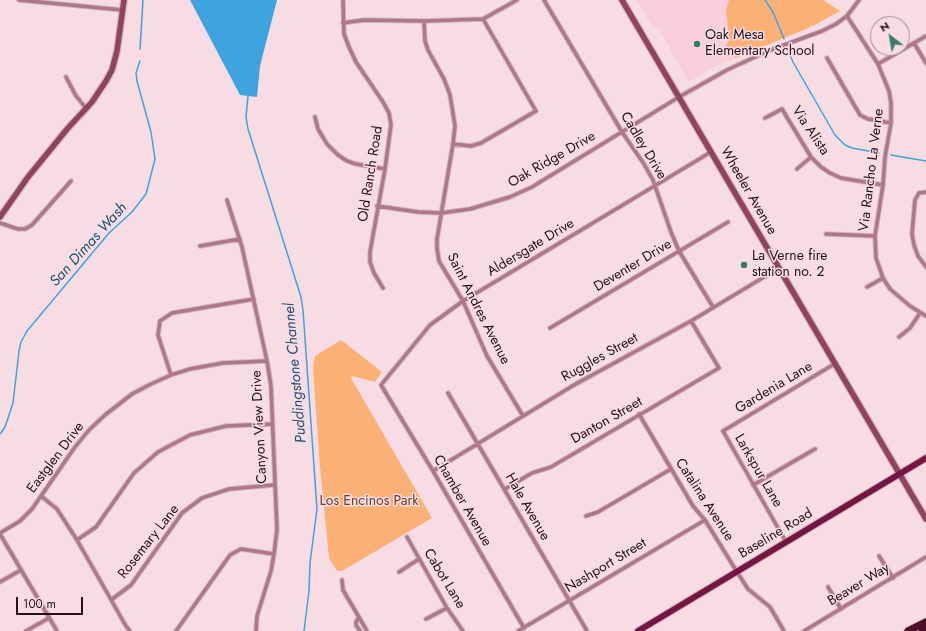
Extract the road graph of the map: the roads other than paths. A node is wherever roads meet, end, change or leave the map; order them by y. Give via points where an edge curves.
1 (19, 0) edge
2 (124, 0) edge
3 (342, 0) edge
4 (517, 0) edge
5 (544, 0) edge
6 (622, 0) edge
7 (859, 0) edge
8 (122, 10) junction
9 (847, 16) junction
10 (484, 19) junction
11 (424, 21) junction
12 (343, 22) junction
13 (926, 36) edge
14 (914, 43) junction
15 (827, 58) dead end
16 (926, 63) edge
17 (878, 64) junction
18 (66, 77) dead end
19 (679, 97) junction
20 (86, 108) junction
21 (315, 117) dead end
22 (765, 118) dead end
23 (890, 123) junction
24 (622, 132) junction
25 (453, 144) junction
26 (711, 152) junction
27 (811, 157) junction
28 (385, 169) junction
29 (797, 169) dead end
30 (70, 181) dead end
31 (883, 185) junction
32 (655, 186) junction
33 (926, 192) edge
34 (227, 200) dead end
35 (377, 206) junction
36 (441, 213) junction
37 (0, 217) edge
38 (728, 222) dead end
39 (0, 223) edge
40 (826, 234) dead end
41 (875, 236) junction
42 (240, 239) junction
43 (200, 246) dead end
44 (679, 251) junction
45 (926, 267) edge
46 (779, 268) junction
47 (883, 278) junction
48 (867, 286) dead end
49 (383, 288) dead end
50 (254, 299) junction
51 (463, 301) junction
52 (713, 307) junction
53 (920, 313) junction
54 (926, 316) edge
55 (691, 321) junction
56 (550, 328) dead end
57 (899, 337) dead end
58 (267, 361) junction
59 (836, 363) junction
60 (170, 375) junction
61 (381, 385) joint
62 (448, 393) dead end
63 (639, 414) junction
64 (523, 416) junction
65 (272, 424) junction
66 (722, 431) joint
67 (478, 444) junction
68 (815, 449) dead end
69 (926, 458) edge
70 (671, 468) junction
71 (433, 471) junction
72 (900, 474) junction
73 (274, 485) junction
74 (753, 485) junction
75 (505, 489) junction
76 (41, 496) junction
77 (586, 516) dead end
78 (926, 518) edge
79 (705, 520) junction
80 (0, 534) edge
81 (406, 537) dead end
82 (77, 540) junction
83 (786, 542) junction
84 (274, 554) junction
85 (879, 556) dead end
86 (926, 557) edge
87 (419, 559) junction
88 (21, 570) junction
89 (399, 572) dead end
90 (737, 572) junction
91 (893, 578) junction
92 (342, 580) dead end
93 (0, 582) edge
94 (828, 587) dead end
95 (111, 600) junction
96 (569, 600) junction
97 (447, 608) junction
98 (841, 609) junction
99 (359, 616) junction
100 (49, 618) junction
101 (426, 619) dead end
102 (926, 622) edge
103 (524, 628) junction
104 (926, 629) edge
105 (26, 631) edge
106 (57, 631) edge
107 (130, 631) edge
108 (176, 631) edge
109 (256, 631) edge
110 (360, 631) edge
111 (367, 631) edge
112 (463, 631) edge
113 (518, 631) edge
114 (588, 631) edge
115 (638, 631) edge
116 (784, 631) edge
117 (804, 631) edge
118 (908, 631) edge
119 (922, 631) edge

1 - 8 street
2 - 8 main road
3 - 12 street, Old Ranch Road
4 - 10 street
5 - 24 street, Cadley Drive
6 - 19 main road, Wheeler Avenue
7 - 9 street
8 - 20 main road via 112,70
9 - 17 street, Via Rancho La Verne
9 - 19 street, Oak Ridge Drive via 822,31 741,63
10 - 11 street
10 - 25 street via 536,110 481,142 471,146
11 - 12 street
11 - 25 street, Saint Andres Avenue via 428,50 450,95 455,126
12 - 28 street, Old Ranch Road via 344,34 356,62 389,113 391,124
13 - 14 street
14 - 16 street
14 - 17 street
15 - 23 street via 860,115
17 - 23 street, Via Rancho La Verne via 889,91
18 - 20 street
19 - 24 street, Oak Ridge Drive
19 - 26 main road, Wheeler Avenue
20 - 37 main road via 28,177
21 - 28 street via 318,129 327,144 338,155 356,164
22 - 27 street, Via Alista via 782,109
23 - 31 street, Via Rancho La Verne
24 - 32 street, Cadley Drive via 644,164
24 - 36 street, Oak Ridge Drive via 532,187 510,197 470,209
25 - 36 street, Saint Andres Avenue
26 - 32 street, Aldersgate Drive
26 - 46 main road, Wheeler Avenue
27 - 29 street
27 - 31 street, Via Alista via 821,167 841,178
28 - 35 street, Old Ranch Road
30 - 39 street via 32,225 18,229
31 - 41 street, Via Rancho La Verne
32 - 44 street, Cadley Drive
32 - 51 street, Aldersgate Drive
33 - 45 street via 919,193 915,200 912,234 918,256
34 - 42 street, Canyon View Drive
35 - 36 street, Oak Ridge Drive
35 - 49 street, Old Ranch Road via 370,262
36 - 51 street, Saint Andres Avenue via 437,238 439,261
38 - 44 street, Deventer Drive
40 - 41 street
41 - 47 street, Via Rancho La Verne via 876,258
42 - 43 street
42 - 50 street, Canyon View Drive
44 - 52 street, Cadley Drive
44 - 56 street, Deventer Drive
46 - 52 street, Ruggles Street
46 - 59 main road, Wheeler Avenue
47 - 48 street
47 - 53 street, Via Rancho La Verne via 899,298
50 - 58 street, Canyon View Drive
50 - 60 street via 172,313 160,322 158,335
51 - 61 street, Aldersgate Drive via 430,325
51 - 64 street, Saint Andres Avenue via 487,356
52 - 55 street, Ruggles Street
53 - 54 street, Via Rancho La Verne
53 - 57 street via 910,328
55 - 63 street, Danton Street via 719,368
55 - 64 street, Ruggles Street via 574,384
58 - 60 street, Eastglen Drive via 210,365
58 - 65 street, Canyon View Drive via 271,386
59 - 66 street, Gardenia Lane
59 - 72 main road, Wheeler Avenue
60 - 76 street, Eastglen Drive via 132,394 105,415 75,447
61 - 71 street, Chamber Avenue
62 - 67 street, Hale Avenue
63 - 70 street, Catalina Avenue
63 - 75 street, Danton Street via 551,466 532,473
64 - 67 street, Ruggles Street
65 - 73 street, Canyon View Drive
65 - 82 street via 226,426 190,435 158,452 134,473 96,527
66 - 74 street, Larkspur Lane
67 - 71 street, Ruggles Street
67 - 75 street, Hale Avenue
68 - 74 street
69 - 72 main road, Baseline Road
70 - 77 street via 598,512
70 - 79 street, Catalina Avenue via 693,506
71 - 103 street, Chamber Avenue
72 - 78 main road, Wheeler Avenue
72 - 83 main road, Baseline Road
73 - 84 street, Canyon View Drive
73 - 95 street, Rosemary Lane via 229,489 202,498 182,514 132,585
74 - 83 street, Larkspur Lane
75 - 96 street, Hale Avenue
76 - 80 street, Eastglen Drive via 32,509
76 - 82 street via 57,508
79 - 90 street, Catalina Avenue
79 - 96 street, Nashport Street
80 - 88 street
81 - 87 street, Cabot Lane
82 - 95 street
83 - 90 main road, Baseline Road
84 - 108 street via 241,548 230,555
84 - 109 street, Canyon View Drive via 257,616
85 - 91 street
86 - 91 street, Beaver Way
87 - 89 street
87 - 97 street, Cabot Lane
88 - 93 street
88 - 100 street
90 - 115 main road, Baseline Road
90 - 116 street, Catalina Avenue via 748,589 770,607
91 - 98 street, Beaver Way
92 - 99 street via 343,590
94 - 98 street
95 - 107 street
96 - 103 street, Nashport Street
96 - 114 street, Hale Avenue
97 - 101 street
97 - 112 street, Cabot Lane
98 - 117 street, Beaver Way
99 - 110 street via 356,625
99 - 111 street
100 - 105 street
100 - 106 street
102 - 118 highway
103 - 113 street, Nashport Street
104 - 119 highway

